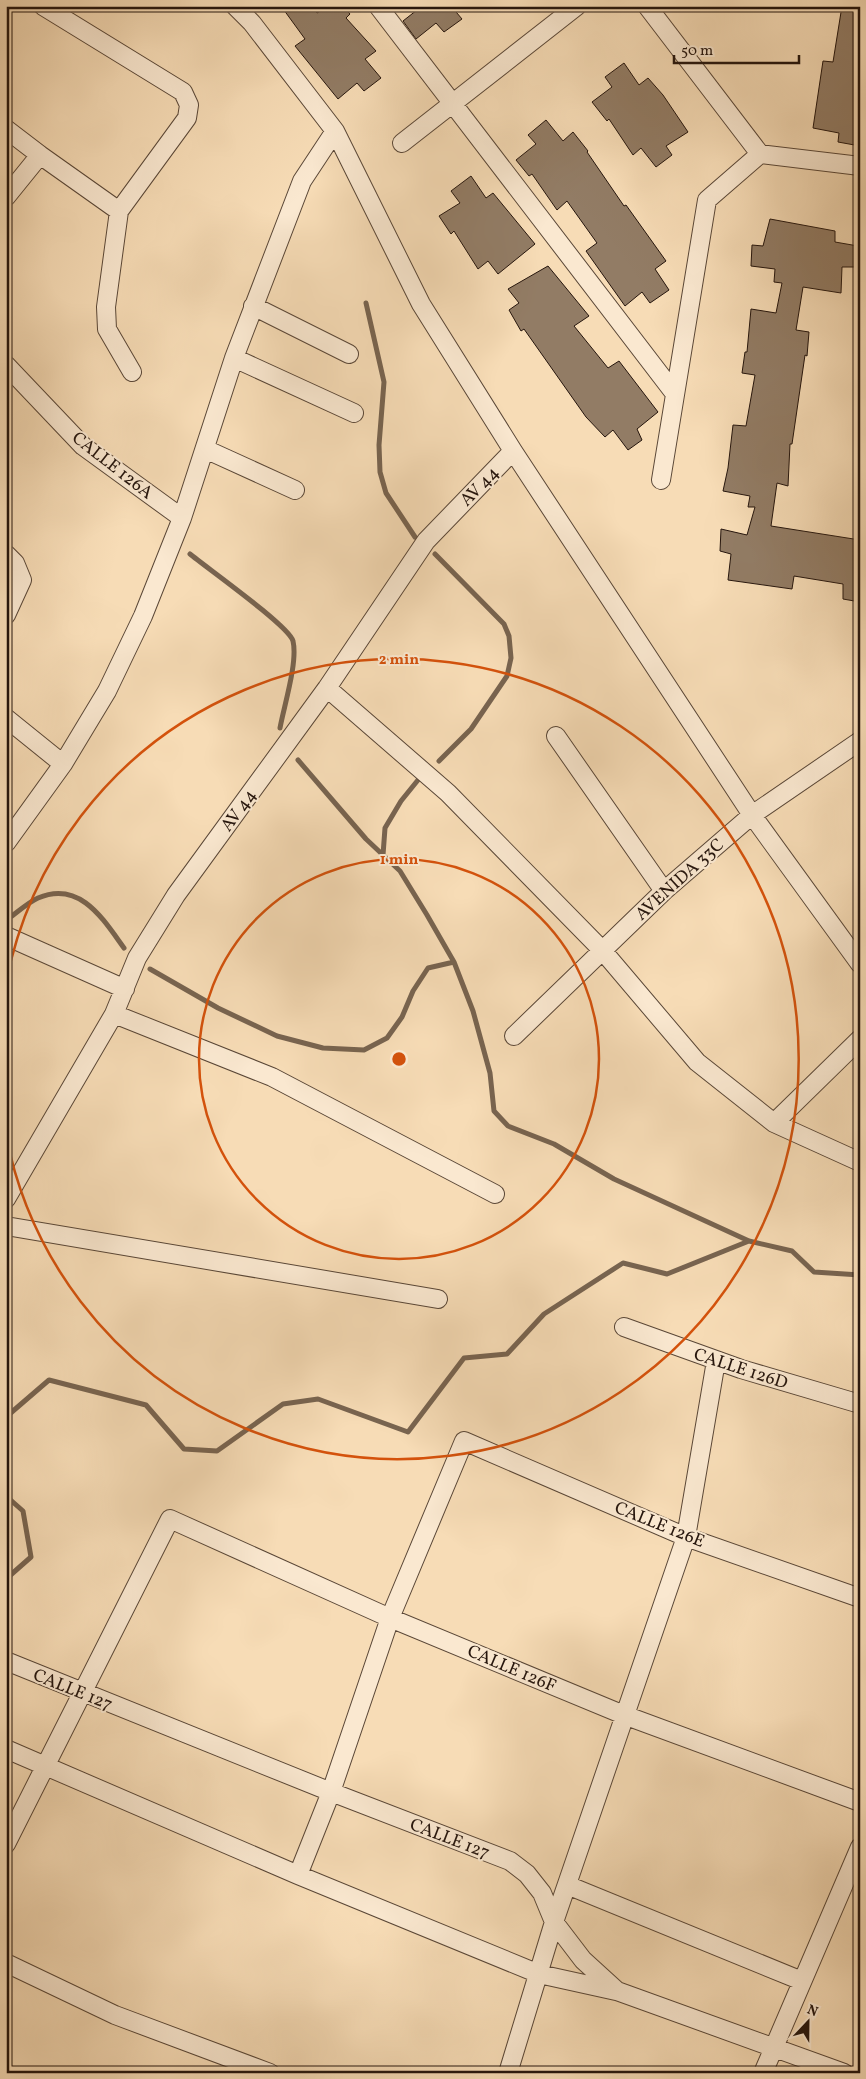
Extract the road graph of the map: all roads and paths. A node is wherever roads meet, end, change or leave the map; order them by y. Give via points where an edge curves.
1 (42, 6) edge
2 (236, 6) edge
3 (378, 6) edge
4 (576, 6) edge
5 (647, 6) edge
6 (453, 104) junction
7 (6, 129) edge
8 (335, 131) junction
9 (402, 143) dead end
10 (760, 154) junction
11 (40, 155) junction
12 (860, 166) edge
13 (6, 197) edge
14 (119, 211) junction
15 (253, 306) junction
16 (348, 354) dead end
17 (234, 358) junction
18 (6, 365) edge
19 (132, 372) dead end
20 (675, 394) junction
21 (354, 413) dead end
22 (205, 449) junction
23 (513, 451) junction
24 (661, 480) dead end
25 (296, 490) dead end
26 (182, 518) junction
27 (6, 554) edge
28 (6, 615) edge
29 (327, 688) junction
30 (6, 718) edge
31 (556, 736) dead end
32 (860, 741) edge
33 (63, 764) junction
34 (752, 816) junction
35 (6, 843) edge
36 (664, 891) junction
37 (6, 936) edge
38 (602, 950) junction
39 (860, 964) edge
40 (126, 989) junction
41 (114, 1014) junction
42 (514, 1036) dead end
43 (860, 1039) edge
44 (774, 1123) junction
45 (860, 1162) edge
46 (495, 1194) dead end
47 (6, 1199) edge
48 (6, 1226) edge
49 (438, 1299) dead end
50 (624, 1327) dead end
51 (716, 1361) junction
52 (860, 1404) edge
53 (686, 1537) junction
54 (860, 1598) edge
55 (390, 1618) junction
56 (6, 1661) edge
57 (82, 1693) junction
58 (624, 1715) junction
59 (6, 1749) edge
60 (45, 1767) junction
61 (331, 1792) junction
62 (860, 1802) edge
63 (6, 1844) edge
64 (860, 1846) edge
65 (298, 1875) junction
66 (567, 1885) junction
67 (554, 1922) junction
68 (6, 1963) edge
69 (539, 1974) junction
70 (802, 1981) junction
71 (617, 1991) junction
72 (774, 2048) junction
73 (270, 2073) edge
74 (508, 2073) edge
75 (762, 2073) edge
76 (844, 2073) edge

1 - 14 street via 183,92 189,105 187,118
2 - 8 street
3 - 6 street
4 - 6 street
5 - 10 street
6 - 9 street
6 - 20 street
7 - 11 street
8 - 15 street via 302,181
8 - 23 street via 421,304
10 - 12 street
10 - 20 street via 707,200
11 - 13 street
11 - 14 street
14 - 19 street via 106,307 107,330
15 - 16 street
15 - 17 street
17 - 21 street
17 - 22 street
18 - 26 street, CALLE 126A via 83,446
20 - 24 street
22 - 25 street
22 - 26 street
23 - 29 street, AV 44 via 426,541
23 - 34 street
26 - 33 street via 143,616 106,691
27 - 28 street via 15,563 22,580
29 - 38 street via 448,793
29 - 40 street, AV 44 via 176,895 137,958
30 - 33 street
31 - 36 street
32 - 34 street, AVENIDA 33C
33 - 35 street
34 - 36 street, AVENIDA 33C
34 - 39 street
36 - 38 street, AVENIDA 33C
37 - 40 street
38 - 42 street, AVENIDA 33C
38 - 44 street via 697,1062
40 - 41 street, AV 44
41 - 46 street via 272,1077
41 - 47 street, AV 44
43 - 44 street
44 - 45 street
48 - 49 street
50 - 51 street, CALLE 126D
51 - 52 street, CALLE 126D
51 - 53 street
53 - 54 street, CALLE 126E
53 - 55 street, CALLE 126E via 464,1441
53 - 58 street
55 - 57 street, CALLE 126F via 170,1519
55 - 58 street, CALLE 126F
55 - 61 street
56 - 57 street, CALLE 127
57 - 60 street
57 - 61 street, CALLE 127
58 - 62 street, CALLE 126F
58 - 66 street
59 - 60 street
60 - 63 street
60 - 65 street
61 - 65 street
61 - 67 street, CALLE 127 via 510,1861 527,1874 542,1893
64 - 70 street
65 - 69 street
66 - 67 street
66 - 70 street
67 - 69 street
67 - 71 street, CALLE 127 via 583,1960
68 - 73 street via 115,2015
69 - 71 street
69 - 74 street
70 - 72 street
71 - 72 street, CALLE 127
72 - 75 street
72 - 76 street, CALLE 127

